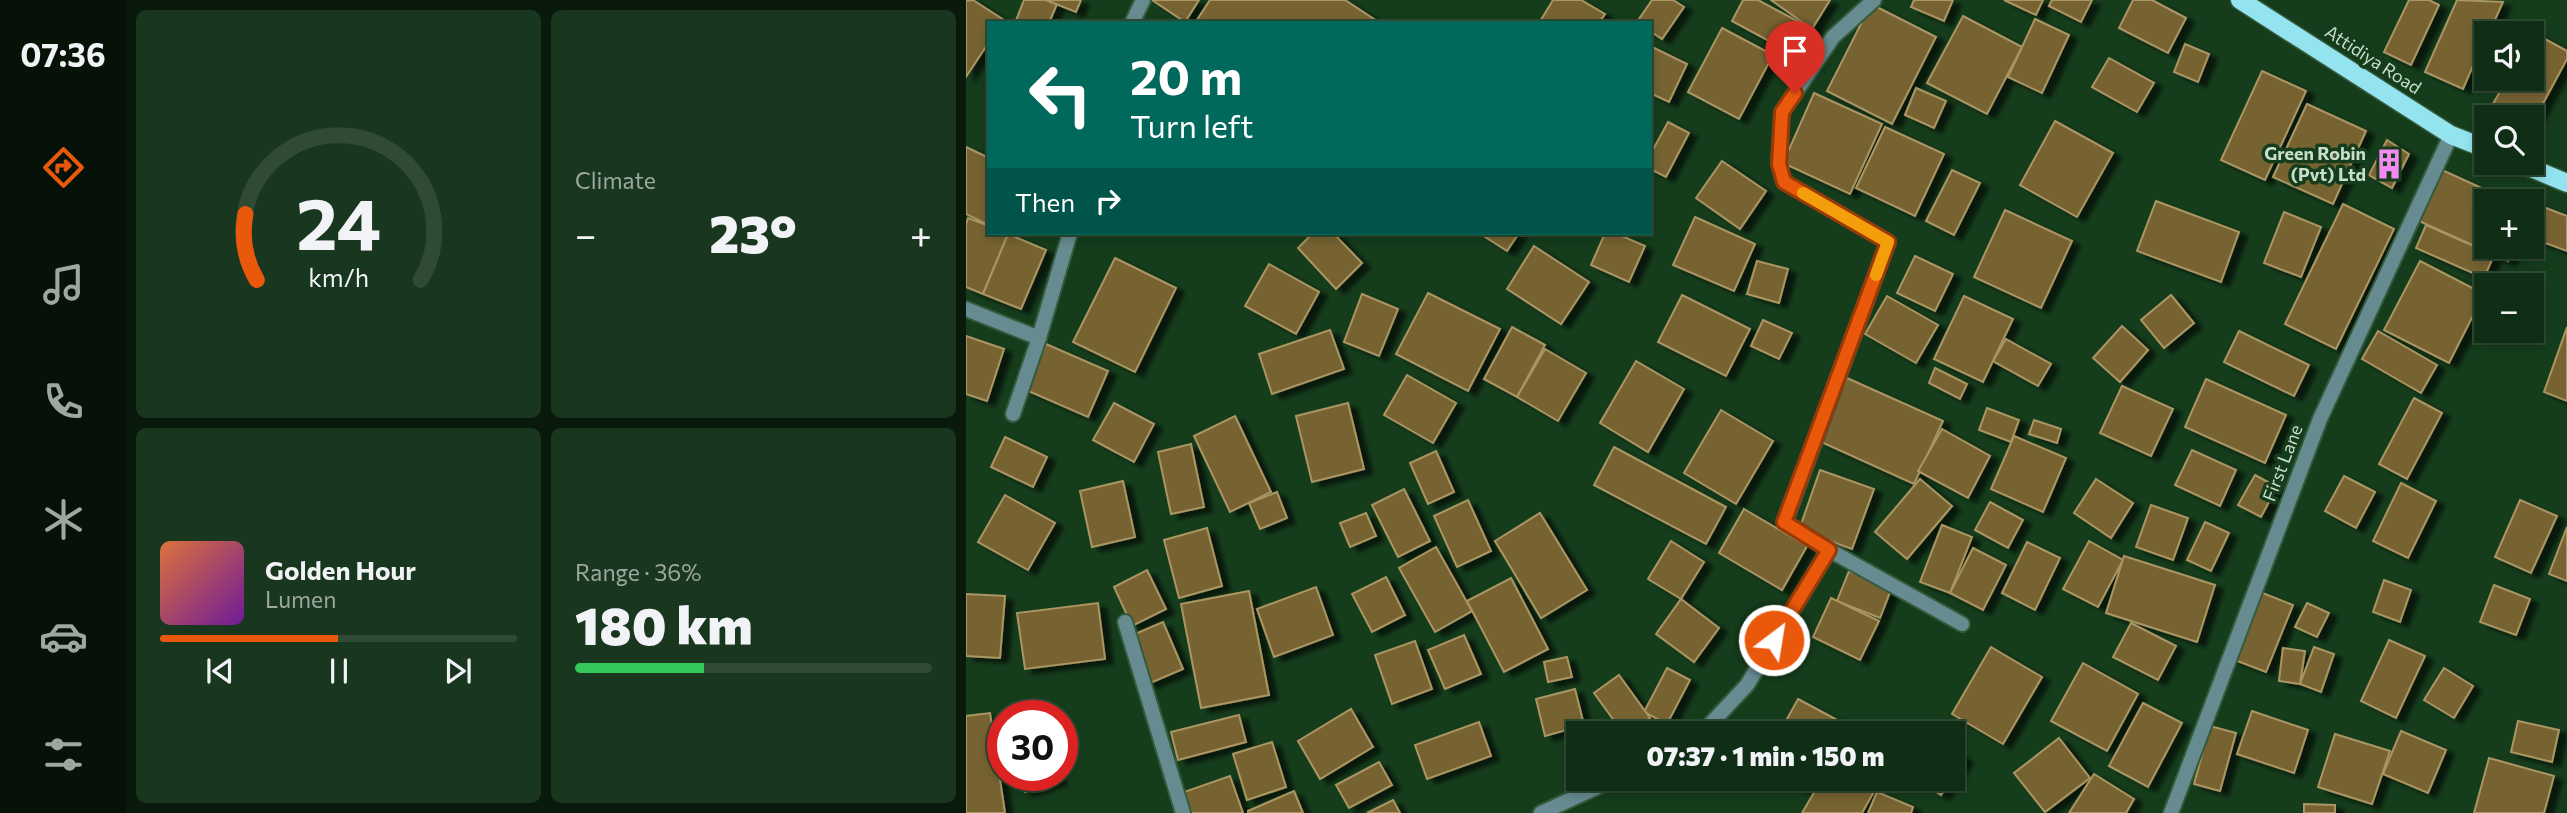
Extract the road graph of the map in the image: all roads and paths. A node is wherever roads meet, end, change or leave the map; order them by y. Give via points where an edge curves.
1 (1143, 0) edge
2 (1874, 0) edge
3 (2241, 0) edge
4 (1133, 21) edge
5 (2451, 135) junction
6 (2474, 144) edge
7 (2544, 173) edge
8 (2567, 183) edge
9 (1069, 235) edge
10 (966, 309) edge
11 (1040, 338) junction
12 (1013, 414) dead end
13 (1829, 550) junction
14 (1125, 622) dead end
15 (1962, 624) dead end
16 (1713, 721) edge
17 (1589, 791) edge
18 (1183, 813) edge
19 (1541, 813) edge
20 (2171, 813) edge

1 - 4 street
2 - 13 street via 1833,37 1782,112 1779,164 1784,182 1888,242 1784,522
3 - 5 main road, Attidiya Road
5 - 6 main road, Attidiya Road
5 - 20 street, First Lane via 2320,419
7 - 8 main road
9 - 11 street
10 - 11 street
11 - 12 street
13 - 15 street
13 - 16 street via 1747,685
14 - 18 street
17 - 19 street

